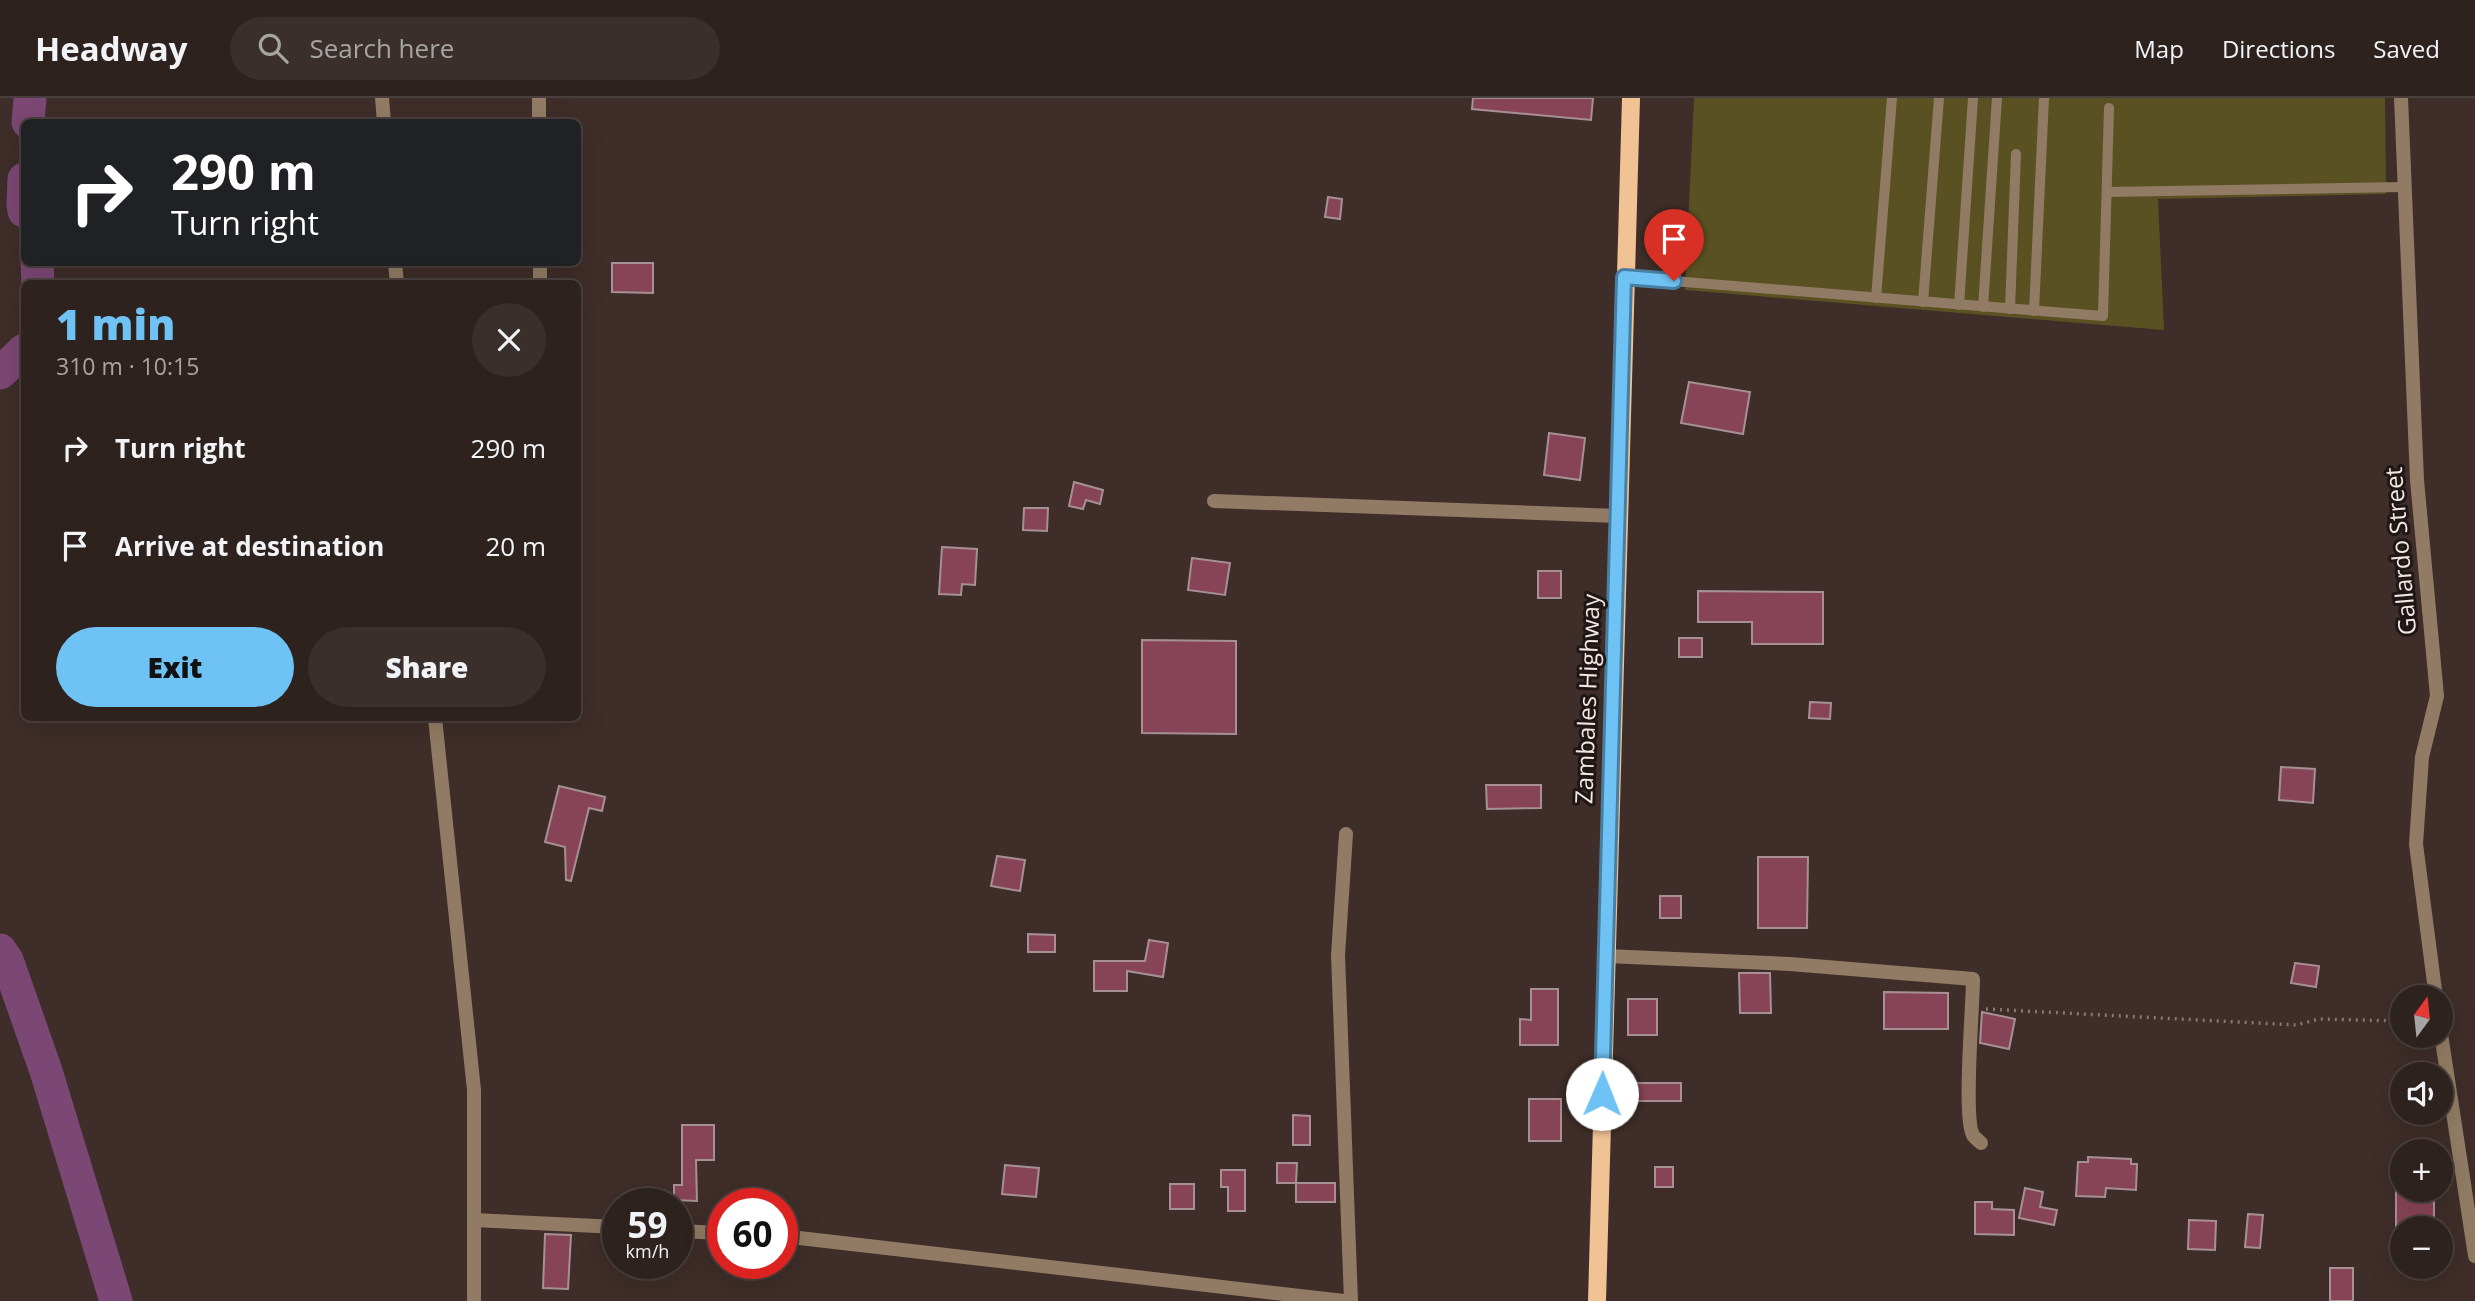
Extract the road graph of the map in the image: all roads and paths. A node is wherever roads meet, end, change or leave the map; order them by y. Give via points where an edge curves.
1 (382, 98) edge
2 (539, 98) edge
3 (1631, 98) edge
4 (1892, 98) edge
5 (1939, 98) edge
6 (1973, 98) edge
7 (1997, 98) edge
8 (2044, 98) edge
9 (2401, 98) edge
10 (2109, 108) dead end
11 (384, 119) edge
12 (539, 119) edge
13 (2016, 154) dead end
14 (2404, 187) junction
15 (2107, 192) junction
16 (1624, 277) junction
17 (1876, 298) junction
18 (1923, 302) junction
19 (1959, 304) junction
20 (1983, 307) junction
21 (2010, 309) junction
22 (2034, 311) junction
23 (1214, 500) dead end
24 (1618, 516) junction
25 (435, 721) edge
26 (1346, 834) dead end
27 (1606, 956) junction
28 (2434, 985) edge
29 (1973, 1008) junction
30 (2390, 1021) edge
31 (2443, 1048) edge
32 (1981, 1143) dead end
33 (474, 1220) junction
34 (602, 1226) edge
35 (798, 1238) edge
36 (2475, 1256) edge
37 (474, 1301) edge
38 (1344, 1301) edge
39 (1352, 1301) edge
40 (1597, 1301) edge

1 - 11 street
2 - 12 street
3 - 16 main road, Zambales Highway
4 - 17 lane
5 - 18 lane
6 - 19 lane
7 - 20 lane
8 - 22 lane
9 - 14 street, Gallardo Street
10 - 15 lane
13 - 21 lane
14 - 15 lane
14 - 28 street, Gallardo Street via 2417,480 2437,696 2422,757 2416,844
15 - 22 lane via 2103,316
16 - 17 lane
16 - 24 main road, Zambales Highway
17 - 18 lane
18 - 19 lane
19 - 20 lane
20 - 21 lane
21 - 22 lane
23 - 24 street
24 - 27 main road, Zambales Highway
25 - 33 street via 474,1090
26 - 39 street via 1338,955
27 - 29 street via 1790,964 1973,979
27 - 40 main road, Zambales Highway
29 - 30 path via 2296,1025 2319,1019
29 - 32 street via 1970,1126
31 - 36 street
33 - 34 street
33 - 37 street
35 - 38 street

